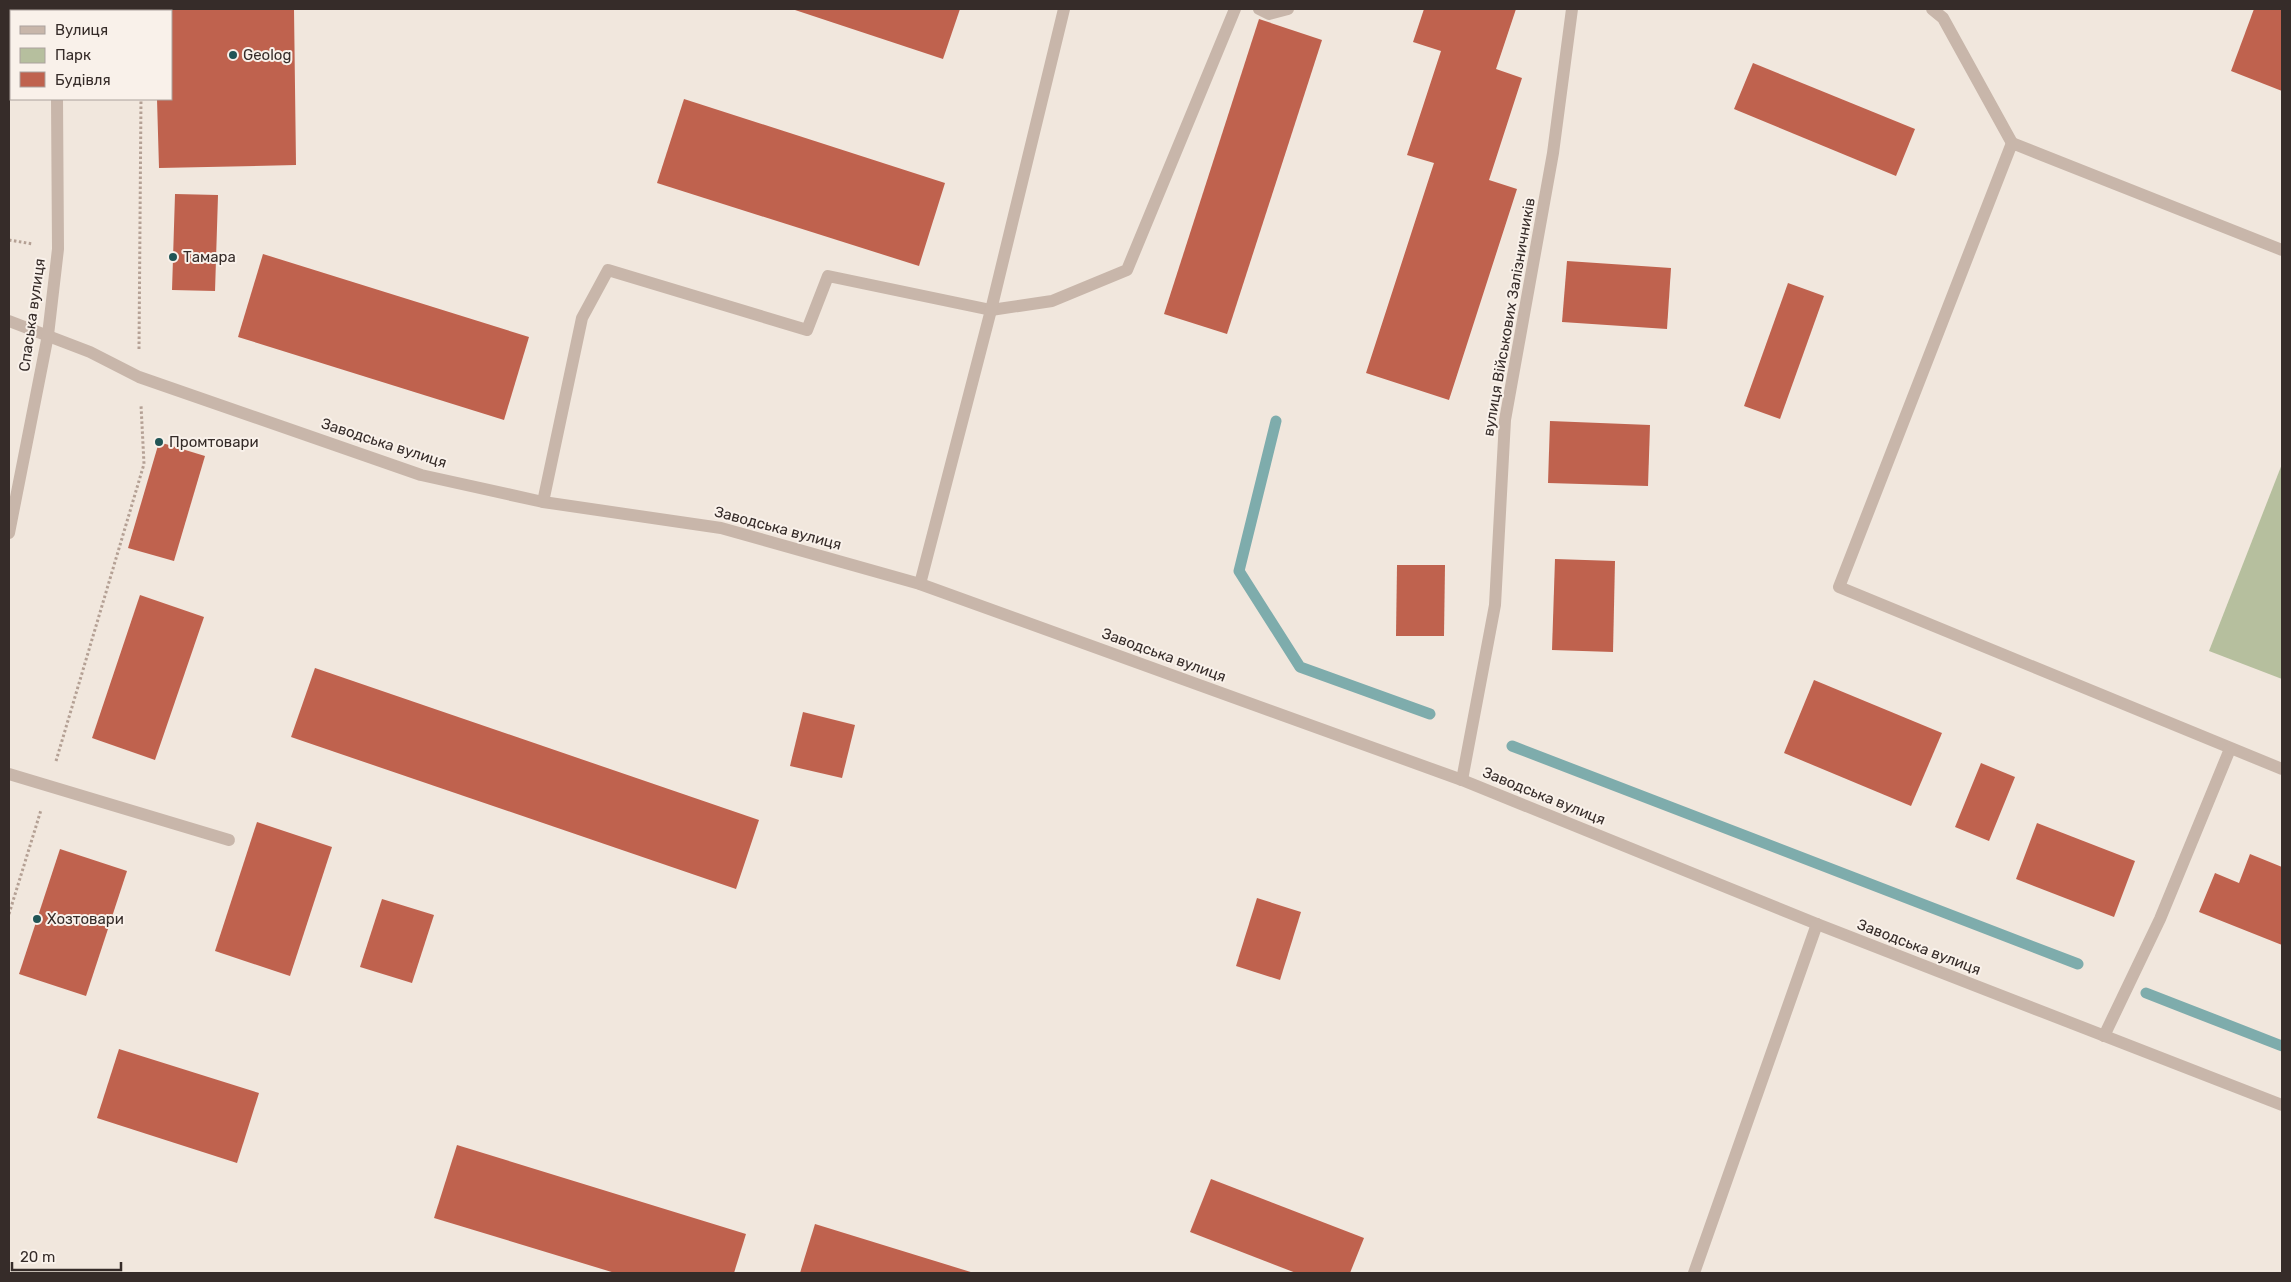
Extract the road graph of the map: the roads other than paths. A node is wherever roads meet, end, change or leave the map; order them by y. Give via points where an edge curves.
1 (1064, 9) edge
2 (1235, 9) edge
3 (1259, 9) edge
4 (1288, 9) edge
5 (1572, 9) edge
6 (1932, 9) edge
7 (57, 100) edge
8 (2012, 142) junction
9 (2282, 250) edge
10 (991, 310) junction
11 (9, 321) edge
12 (48, 335) junction
13 (543, 502) junction
14 (9, 532) edge
15 (920, 584) junction
16 (2230, 749) junction
17 (2282, 769) edge
18 (9, 774) edge
19 (1462, 780) junction
20 (229, 840) dead end
21 (1817, 924) junction
22 (2104, 1036) junction
23 (2282, 1105) edge
24 (1694, 1273) edge

1 - 10 street
2 - 10 street via 1127,270 1052,301
3 - 4 street via 1269,14
5 - 19 street, вулиця Військових Залізничників via 1553,154 1505,420 1496,605
6 - 8 street via 1943,18
7 - 12 street, Спаська вулиця via 58,249
8 - 9 street
8 - 16 street via 1839,587
10 - 13 street via 828,276 807,330 608,270 582,318
10 - 15 street
11 - 12 street, Заводська вулиця
12 - 13 street, Заводська вулиця via 139,376 421,475
12 - 14 street, Спаська вулиця
13 - 15 street, Заводська вулиця via 721,528
15 - 19 street, Заводська вулиця
16 - 17 street
16 - 22 street via 2160,919
18 - 20 street
19 - 21 street, Заводська вулиця
21 - 22 street, Заводська вулиця
21 - 24 street
22 - 23 street, Заводська вулиця

